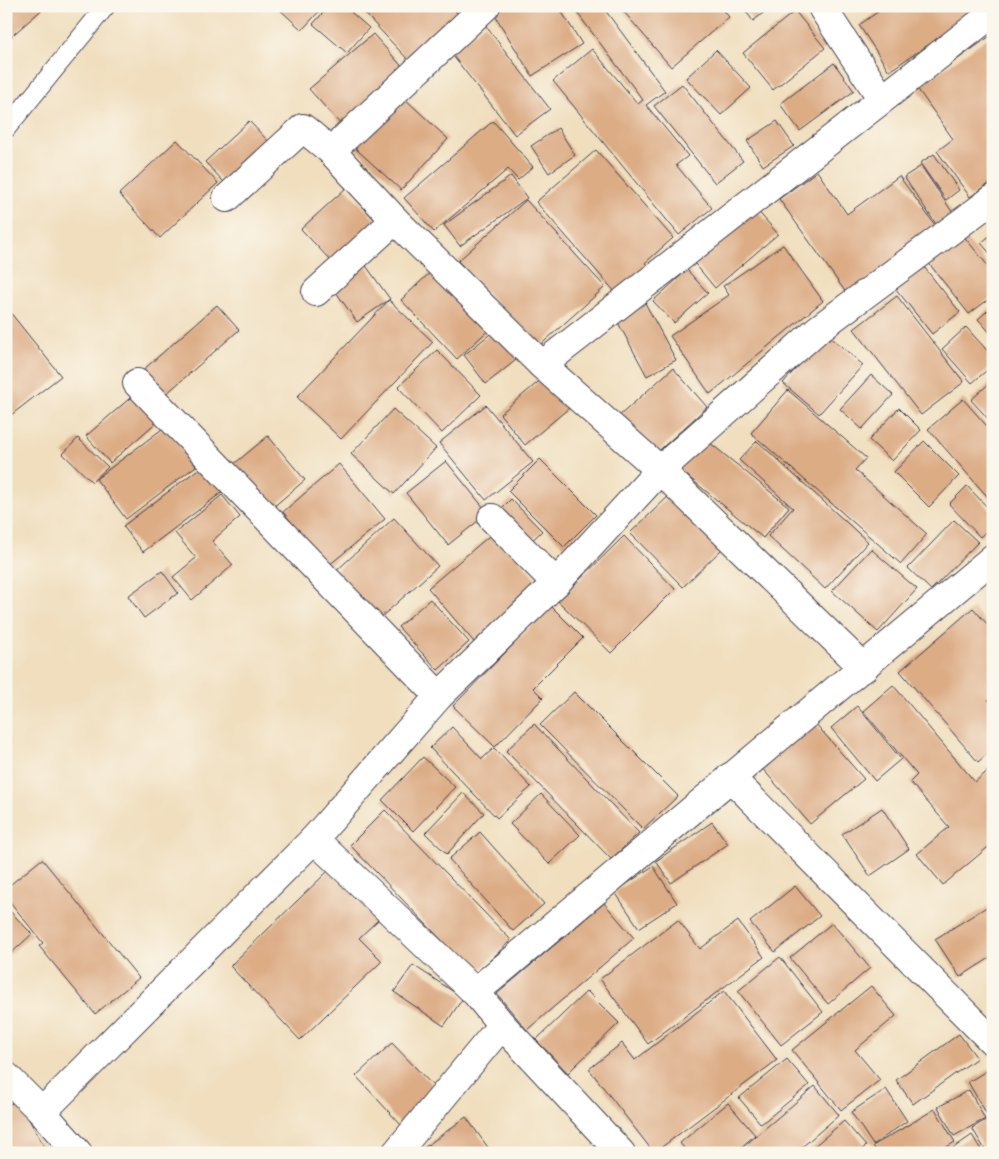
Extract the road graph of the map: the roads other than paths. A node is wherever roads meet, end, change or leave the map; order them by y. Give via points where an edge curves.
1 (106, 6) edge
2 (486, 6) edge
3 (822, 9) dead end
4 (993, 13) edge
5 (882, 99) junction
6 (6, 129) edge
7 (331, 151) junction
8 (227, 198) dead end
9 (993, 199) edge
10 (395, 220) junction
11 (316, 292) dead end
12 (542, 365) junction
13 (137, 383) dead end
14 (660, 470) junction
15 (492, 518) dead end
16 (993, 558) edge
17 (556, 583) junction
18 (864, 668) junction
19 (439, 696) junction
20 (730, 777) junction
21 (314, 839) junction
22 (476, 992) junction
23 (502, 1026) junction
24 (993, 1042) edge
25 (6, 1076) edge
26 (42, 1112) junction
27 (78, 1153) edge
28 (396, 1153) edge
29 (621, 1153) edge

1 - 6 lane
2 - 7 street
3 - 5 street
4 - 5 street
5 - 12 street
7 - 8 street via 303,128
7 - 10 street
9 - 14 street via 817,330
10 - 11 street
10 - 12 street
12 - 14 street
13 - 19 street
14 - 17 street
14 - 18 street
15 - 17 street
16 - 18 street
17 - 19 street
18 - 20 street
19 - 21 street
20 - 22 street
20 - 24 street
21 - 22 street
21 - 26 street
22 - 23 street
23 - 28 street
23 - 29 street
25 - 26 street
26 - 27 street

